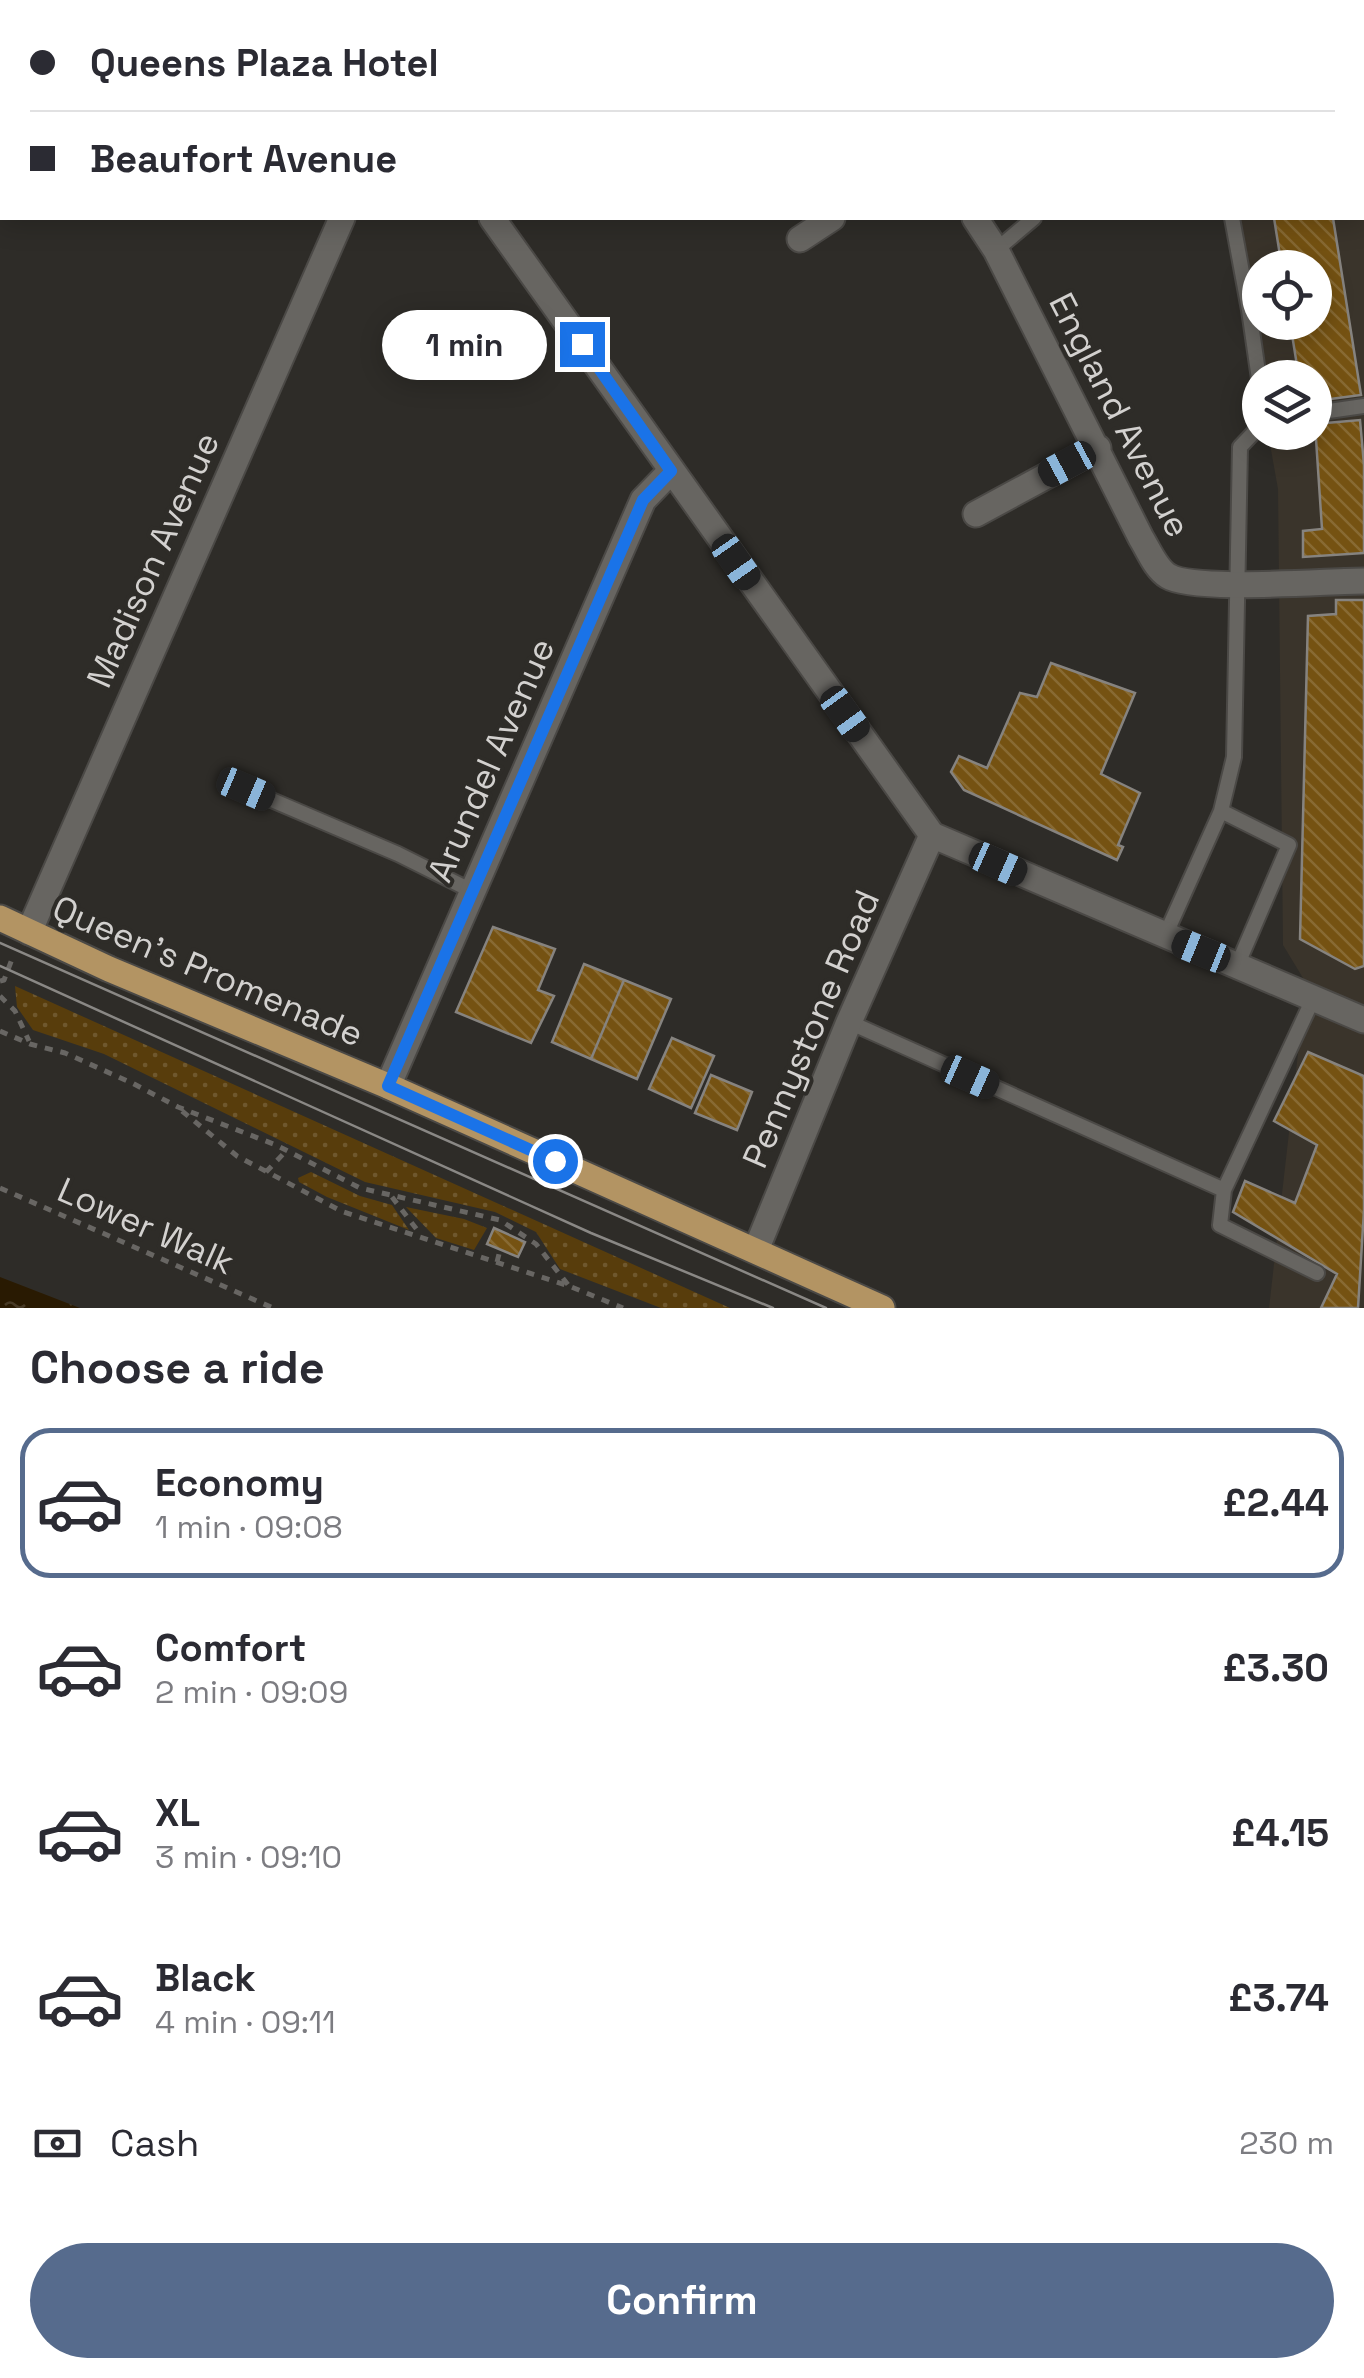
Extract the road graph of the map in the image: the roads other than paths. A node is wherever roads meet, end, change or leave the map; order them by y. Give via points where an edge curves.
1 (341, 220) edge
2 (493, 220) edge
3 (829, 220) edge
4 (976, 220) edge
5 (1032, 220) edge
6 (1232, 220) edge
7 (800, 238) dead end
8 (996, 250) junction
9 (1256, 360) edge
10 (1364, 406) edge
11 (1332, 411) edge
12 (1242, 445) edge
13 (1098, 448) junction
14 (671, 471) junction
15 (976, 514) dead end
16 (1364, 580) edge
17 (1237, 584) junction
18 (246, 789) dead end
19 (1222, 812) junction
20 (932, 835) junction
21 (472, 892) junction
22 (0, 918) edge
23 (29, 932) junction
24 (1165, 936) junction
25 (1238, 966) junction
26 (1313, 999) junction
27 (1364, 1020) edge
28 (849, 1022) junction
29 (388, 1086) junction
30 (1224, 1190) junction
31 (756, 1250) junction
32 (1317, 1274) dead end
33 (882, 1308) edge

1 - 23 street, Madison Avenue
2 - 14 street
3 - 7 street
4 - 8 street, England Avenue
5 - 8 lane
6 - 9 lane
8 - 13 street, England Avenue
10 - 11 lane
12 - 17 lane
13 - 15 street
13 - 17 street, England Avenue via 1166,576
14 - 20 street
14 - 21 street, Arundel Avenue via 643,500
16 - 17 street, England Avenue
17 - 19 lane via 1234,757
18 - 21 lane
19 - 24 lane
19 - 25 lane via 1289,845
20 - 24 street
20 - 28 street, Pennystone Road
21 - 29 street, Arundel Avenue
22 - 23 main road, Queen's Promenade
23 - 29 main road, Queen's Promenade
24 - 25 street
25 - 26 street
26 - 27 street
26 - 30 lane
28 - 30 lane
28 - 31 street, Pennystone Road
29 - 31 main road, Queen's Promenade
30 - 32 lane via 1220,1224
31 - 33 main road, Queen's Promenade

